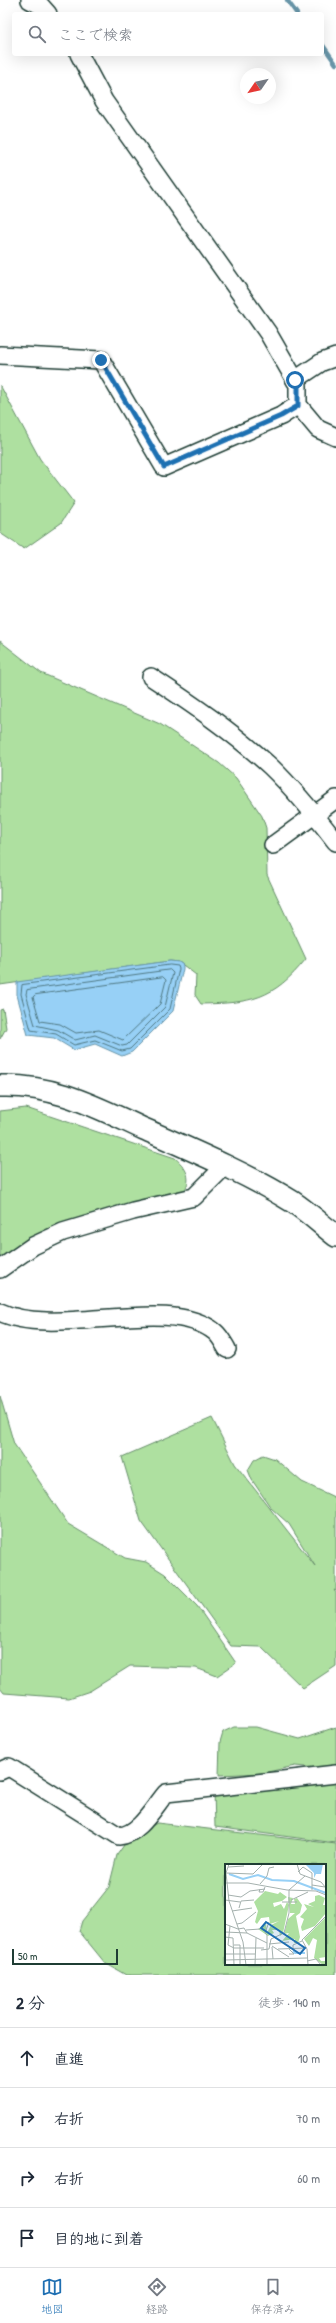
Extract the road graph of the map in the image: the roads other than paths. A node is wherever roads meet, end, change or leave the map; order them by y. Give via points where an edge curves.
1 (30, 0) edge
2 (46, 12) edge
3 (80, 56) edge
4 (0, 356) edge
5 (336, 357) edge
6 (295, 380) junction
7 (298, 406) junction
8 (336, 438) edge
9 (151, 677) dead end
10 (336, 799) edge
11 (315, 815) junction
12 (336, 842) edge
13 (273, 845) dead end
14 (0, 1086) edge
15 (226, 1165) junction
16 (336, 1236) edge
17 (0, 1270) edge
18 (0, 1312) edge
19 (227, 1349) dead end
20 (0, 1771) edge
21 (336, 1774) edge

1 - 2 street
3 - 6 street via 104,101 268,333
4 - 7 street via 101,360 164,467 281,416
5 - 6 street via 322,362
6 - 7 street via 298,385
7 - 8 street via 318,429
9 - 11 street via 205,712 270,766
10 - 11 street
11 - 12 street
11 - 13 street
14 - 15 street via 20,1085 47,1089 75,1098
15 - 16 street via 294,1203
15 - 17 street via 194,1197 133,1211 63,1232 33,1246
18 - 19 street via 36,1321 166,1316 194,1322 215,1332
20 - 21 street via 9,1767 119,1836 126,1836 134,1831 166,1793

